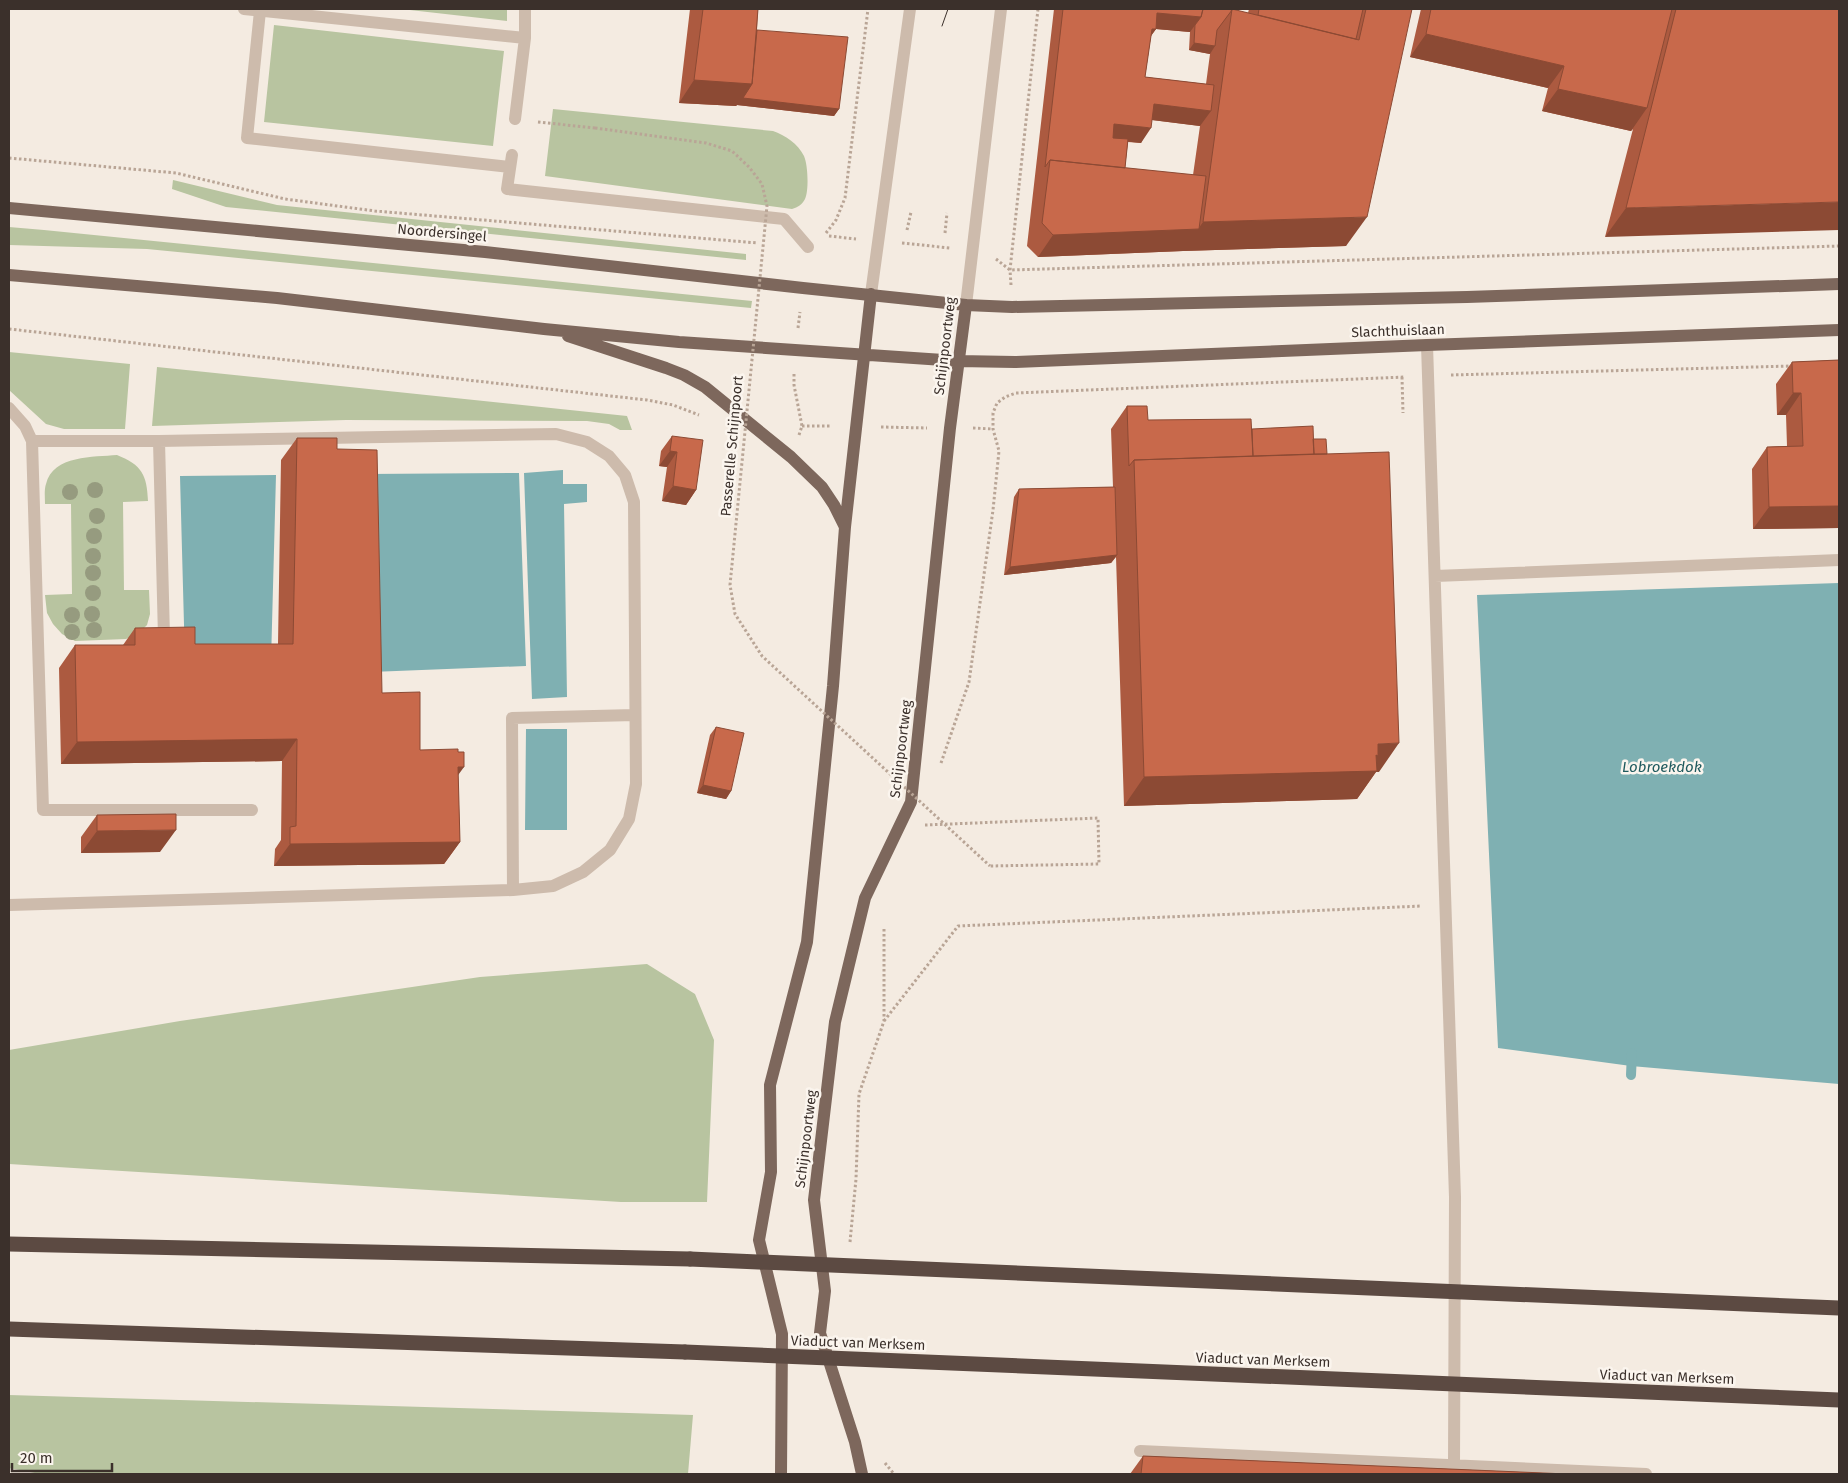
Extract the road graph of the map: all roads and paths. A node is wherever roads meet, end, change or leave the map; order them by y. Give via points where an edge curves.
1 (244, 9) edge
2 (525, 9) edge
3 (868, 9) edge
4 (910, 9) edge
5 (1001, 9) edge
6 (1038, 9) edge
7 (260, 11) junction
8 (525, 38) junction
9 (515, 119) joint
10 (9, 158) edge
11 (9, 208) edge
12 (911, 212) dead end
13 (947, 213) dead end
14 (907, 230) dead end
15 (945, 233) dead end
16 (878, 241) junction
17 (1839, 246) edge
18 (808, 247) joint
19 (972, 250) junction
20 (1010, 270) junction
21 (9, 275) edge
22 (1839, 284) edge
23 (872, 294) junction
24 (966, 305) junction
25 (9, 329) edge
26 (544, 329) junction
27 (1839, 330) edge
28 (1427, 345) junction
29 (865, 356) junction
30 (958, 361) junction
31 (1402, 377) dead end
32 (1016, 393) dead end
33 (9, 408) edge
34 (1403, 417) dead end
35 (704, 418) dead end
36 (802, 426) dead end
37 (856, 427) junction
38 (950, 428) junction
39 (32, 441) junction
40 (159, 441) junction
41 (741, 446) dead end
42 (748, 452) dead end
43 (845, 527) junction
44 (1839, 560) edge
45 (1435, 576) junction
46 (164, 637) edge
47 (635, 715) junction
48 (252, 810) dead end
49 (919, 825) dead end
50 (513, 890) junction
51 (1422, 899) dead end
52 (9, 905) edge
53 (884, 1021) dead end
54 (9, 1244) edge
55 (1839, 1308) edge
56 (9, 1329) edge
57 (1839, 1400) edge
58 (1140, 1451) dead end
59 (1454, 1466) junction
60 (781, 1474) edge
61 (862, 1474) edge
62 (1646, 1474) edge

1 - 7 street
2 - 8 street
3 - 16 path via 845,198 836,220 824,236
4 - 16 street
5 - 19 street, Schijnpoortweg
6 - 20 path
7 - 8 street
7 - 18 street via 247,138 511,161 507,189 784,219
8 - 9 street
9 - 49 path, Passerelle Schijnpoort, bridge via 706,142 732,151 749,167 762,184 767,206 730,585 735,614 762,656 990,866 1099,864 1098,818
10 - 18 path via 176,174 285,199 375,211
11 - 23 main road, Noordersingel via 475,251
12 - 14 path
13 - 15 path
16 - 19 path
16 - 23 street
17 - 20 path
19 - 20 path via 986,251
19 - 24 street, Schijnpoortweg
21 - 26 main road via 277,298
22 - 24 main road via 1428,298 1012,307
23 - 24 main road, Noordersingel
23 - 29 main road
24 - 30 main road, Schijnpoortweg
25 - 35 path via 648,400 673,405
26 - 29 main road
26 - 43 main road via 666,368 705,387 822,486
27 - 28 main road, Slachthuislaan
28 - 30 main road, Slachthuislaan via 1015,362
28 - 45 street
29 - 30 main road, Slachthuislaan
29 - 37 main road
30 - 38 main road, Schijnpoortweg
31 - 34 path
32 - 38 path via 997,403 993,428
33 - 39 street via 25,426
36 - 37 path
37 - 38 path
37 - 43 main road
38 - 61 main road, Schijnpoortweg via 911,802 865,898 835,1022 814,1200 825,1291 820,1333
39 - 40 street
39 - 48 street via 42,810
40 - 46 street
40 - 47 street via 556,434 587,442 609,456 625,475 634,502
41 - 42 path
43 - 60 main road via 833,686 807,942 770,1085 771,1172 759,1240 782,1334
44 - 45 street
45 - 59 street via 1455,1197
47 - 50 street via 636,784 629,819 610,850 583,872 553,886
47 - 50 street via 512,718
50 - 52 street
51 - 53 path via 1422,906 958,926
54 - 55 highway, bridge via 690,1259
56 - 57 highway, Viaduct van Merksem, bridge via 684,1352
58 - 59 street
59 - 62 street

